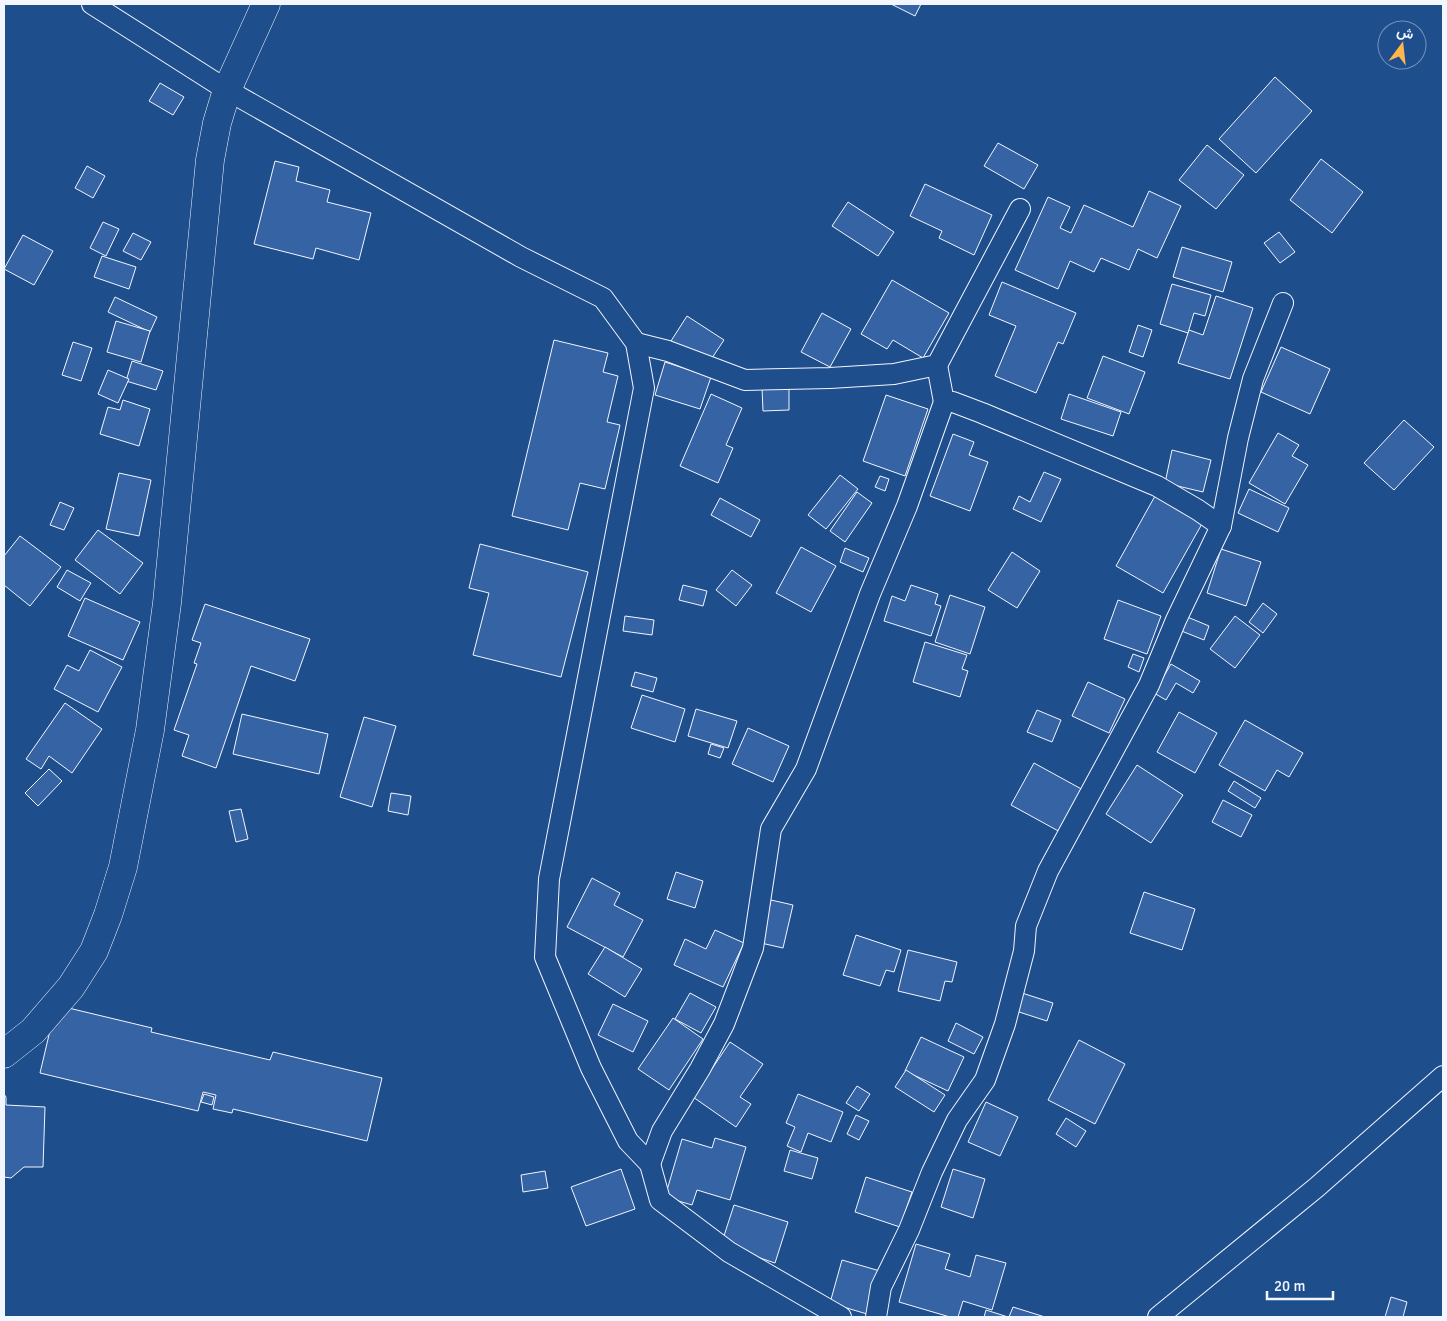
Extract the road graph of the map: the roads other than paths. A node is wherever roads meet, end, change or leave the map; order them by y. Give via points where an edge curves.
1 (92, 4) edge
2 (266, 4) edge
3 (227, 90) junction
4 (1020, 209) dead end
5 (1284, 303) dead end
6 (636, 343) junction
7 (937, 365) junction
8 (944, 402) junction
9 (1221, 526) junction
10 (4, 1054) edge
11 (1443, 1076) edge
12 (650, 1164) junction
13 (841, 1317) edge
14 (876, 1317) edge
15 (1158, 1317) edge

1 - 3 street
2 - 3 street
3 - 6 street via 521,257 602,298
3 - 10 street via 210,160 167,603 150,730 123,867 94,952 71,987 33,1031
4 - 7 street
5 - 9 street via 1253,379
6 - 7 street via 668,351 745,380 894,374
6 - 12 street via 644,388 549,879 544,957 591,1068 628,1141
7 - 8 street
8 - 9 street via 953,402 982,413 1157,486
8 - 12 street via 806,769 771,829 753,948 738,990 700,1069 662,1131
9 - 14 street via 1149,685 1048,872 1026,926 1024,951 1005,1024 985,1080 957,1120 932,1172 881,1287
11 - 15 street via 1316,1187
12 - 13 street via 660,1200 729,1252

